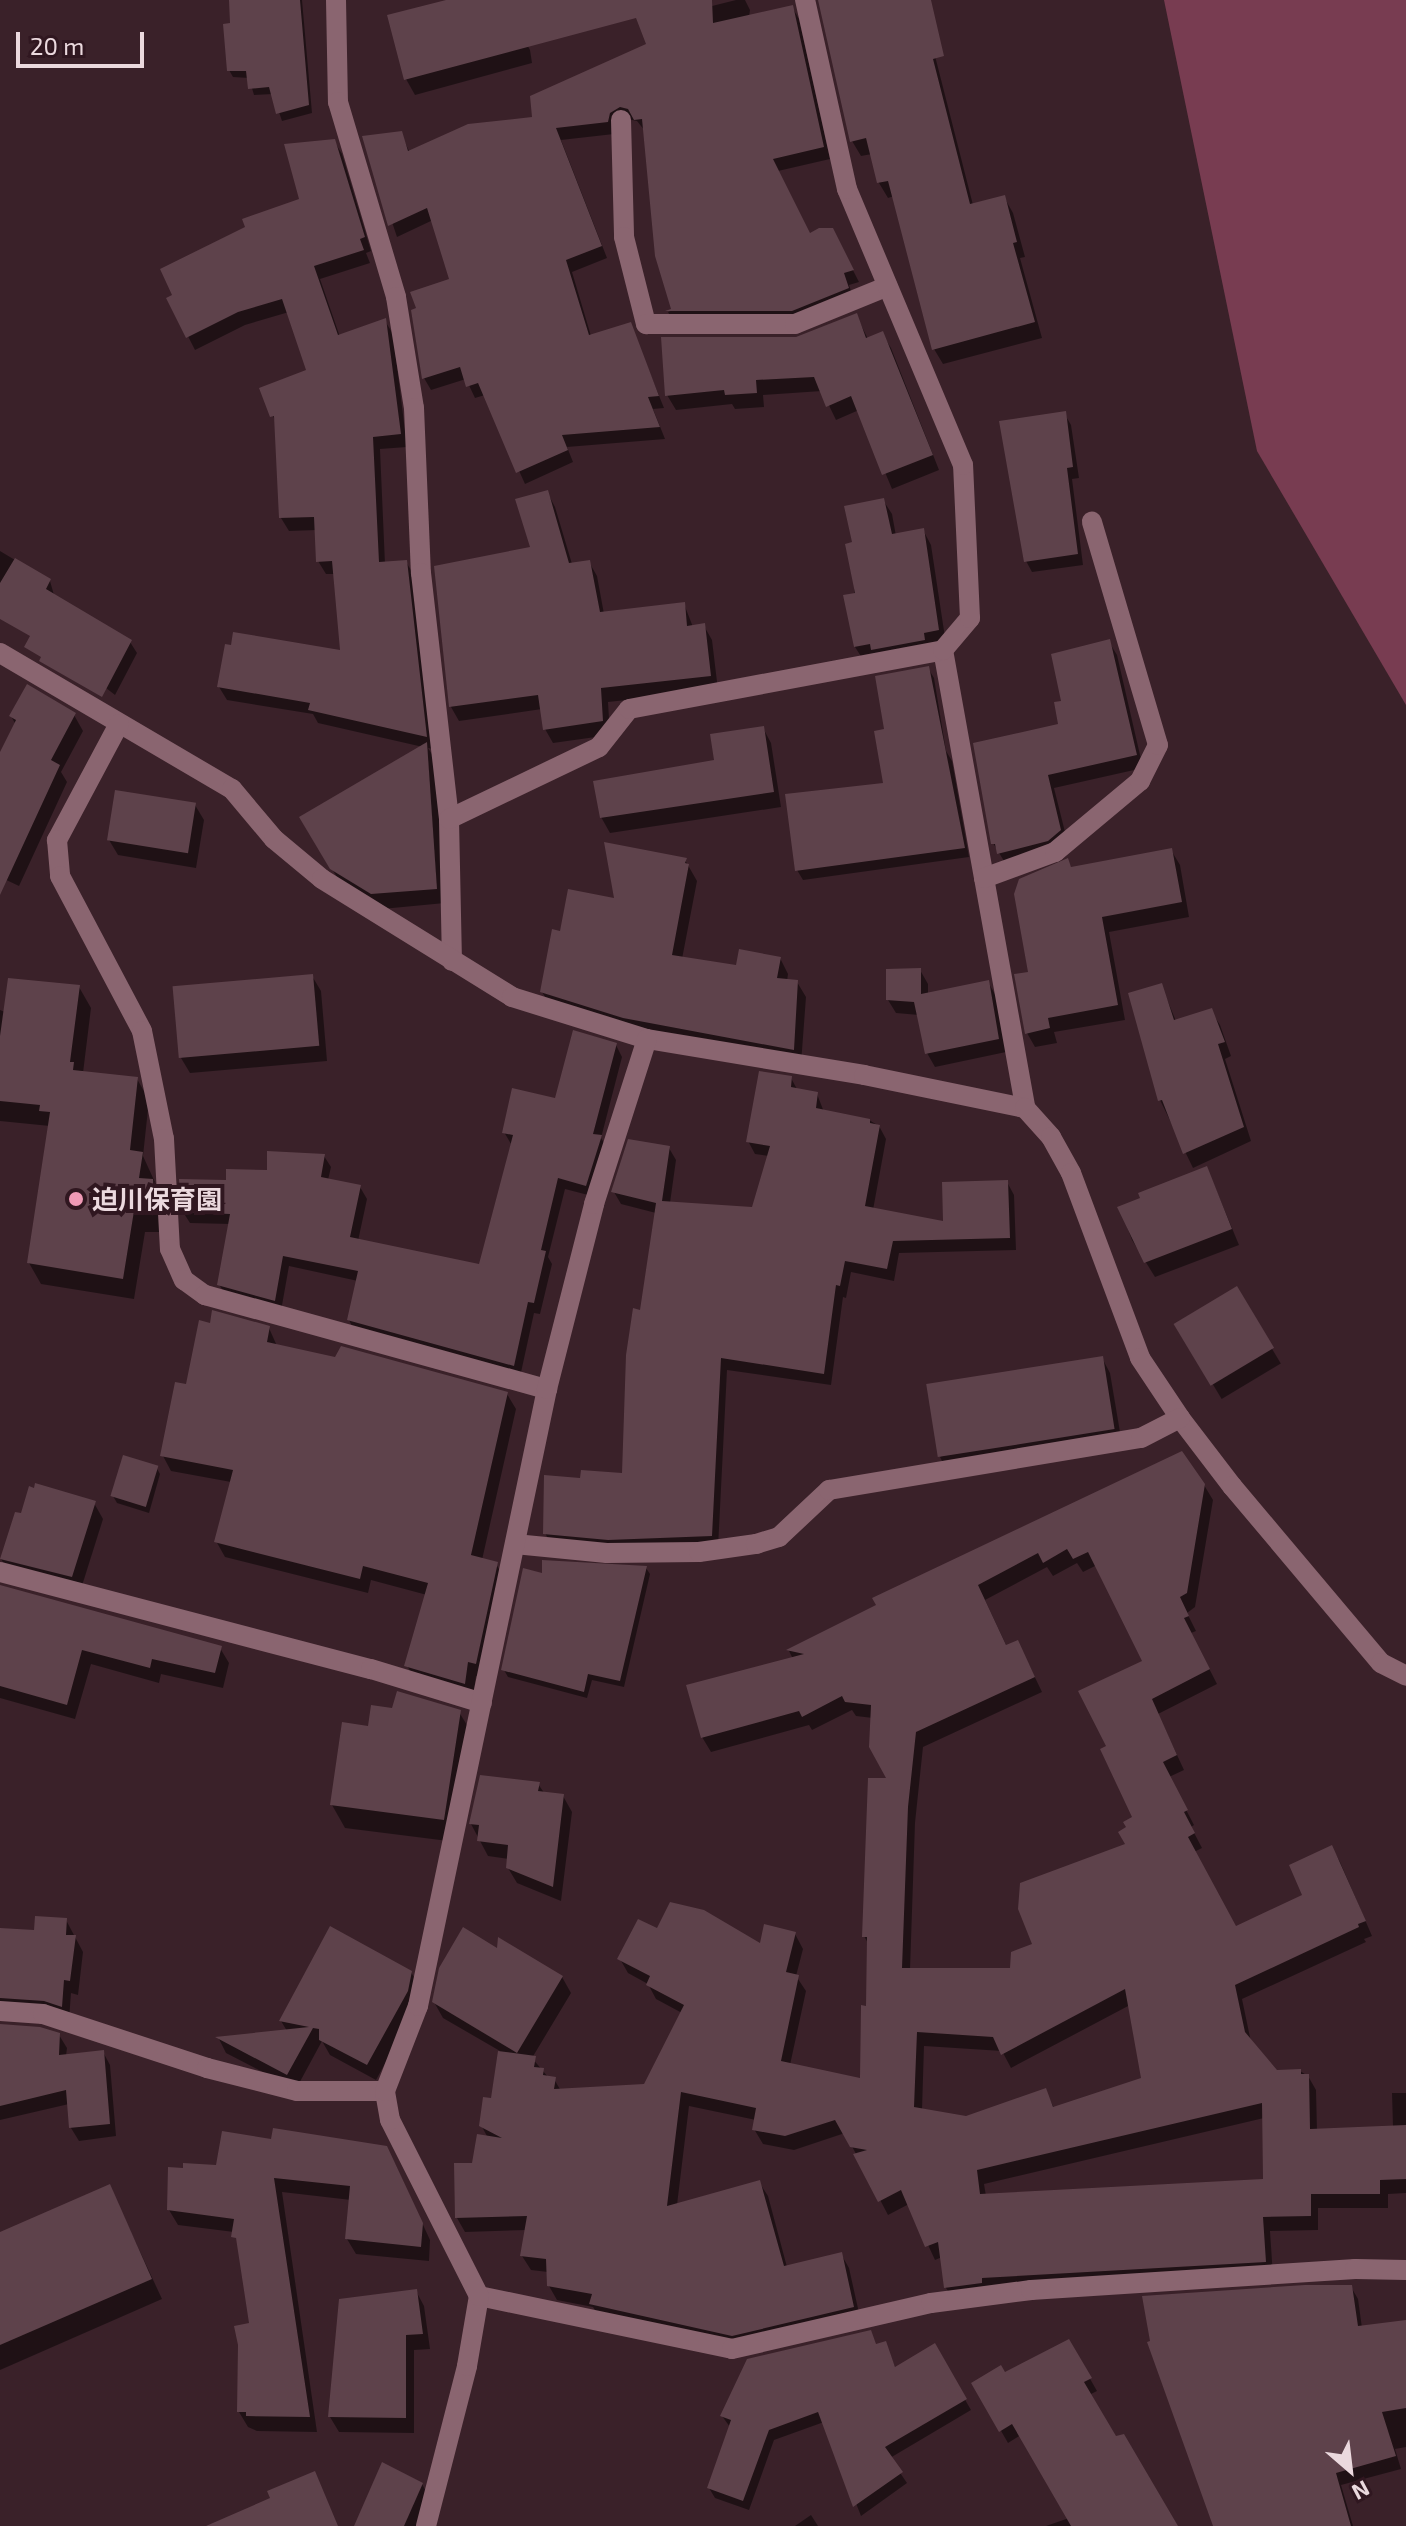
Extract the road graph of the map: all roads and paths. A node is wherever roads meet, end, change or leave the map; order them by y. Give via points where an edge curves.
1 (336, 0) edge
2 (805, 0) edge
3 (621, 120) dead end
4 (888, 286) junction
5 (1092, 522) dead end
6 (943, 650) junction
7 (0, 653) edge
8 (119, 724) junction
9 (449, 819) junction
10 (984, 878) junction
11 (452, 961) junction
12 (647, 1039) junction
13 (1025, 1108) junction
14 (547, 1389) junction
15 (1180, 1418) junction
16 (515, 1544) junction
17 (0, 1572) edge
18 (1406, 1676) edge
19 (482, 1703) junction
20 (0, 2011) edge
21 (385, 2091) junction
22 (1406, 2270) edge
23 (479, 2296) junction
24 (426, 2526) edge

1 - 9 street via 338,102 396,297 414,408 421,573
2 - 4 street via 847,189
3 - 4 street via 624,237 646,324 795,324
4 - 6 street via 963,465 970,618
5 - 10 street via 1158,745 1140,781 1055,852
6 - 9 street via 629,709 599,747
6 - 10 street
7 - 8 street
8 - 11 street via 232,789 274,839 322,879
8 - 14 street via 57,840 60,876 142,1031 164,1139 170,1249 184,1280 205,1295
9 - 11 street
10 - 13 street
11 - 12 street via 512,997
12 - 13 street
12 - 14 street via 594,1204
13 - 15 street via 1051,1137 1071,1173 1140,1358
14 - 16 street
15 - 16 street via 1141,1438 829,1490 779,1537 756,1544 699,1552 607,1553
15 - 18 street via 1381,1663
16 - 19 street
17 - 19 street
19 - 21 street via 418,2006
20 - 21 street via 43,2014 207,2068 297,2091
21 - 23 street via 390,2120
22 - 23 street via 1031,2290 931,2303 732,2349
23 - 24 street via 467,2366

